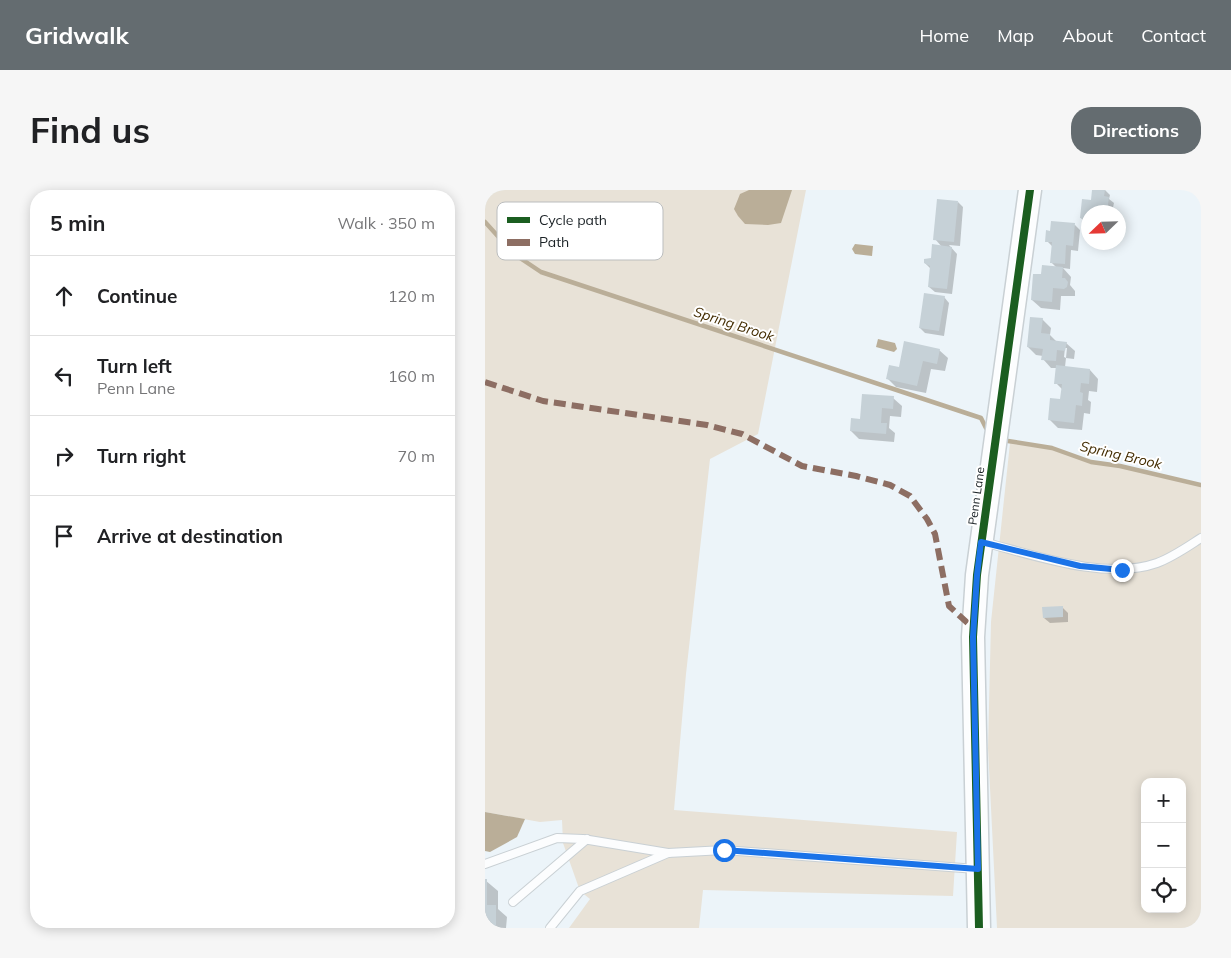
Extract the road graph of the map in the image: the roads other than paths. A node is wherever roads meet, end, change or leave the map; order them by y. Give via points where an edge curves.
1 (1030, 190) edge
2 (1201, 538) edge
3 (981, 542) junction
4 (587, 839) junction
5 (668, 854) junction
6 (485, 864) edge
7 (978, 869) junction
8 (513, 902) dead end
9 (550, 928) edge
10 (979, 928) edge

1 - 3 street, Penn Lane
2 - 3 lane via 1157,563 1122,570 1080,566
3 - 7 street, Penn Lane via 973,637
4 - 5 lane
4 - 6 lane via 557,838
4 - 8 lane
5 - 7 lane via 724,850
5 - 9 lane via 580,891
7 - 10 street, Penn Lane

